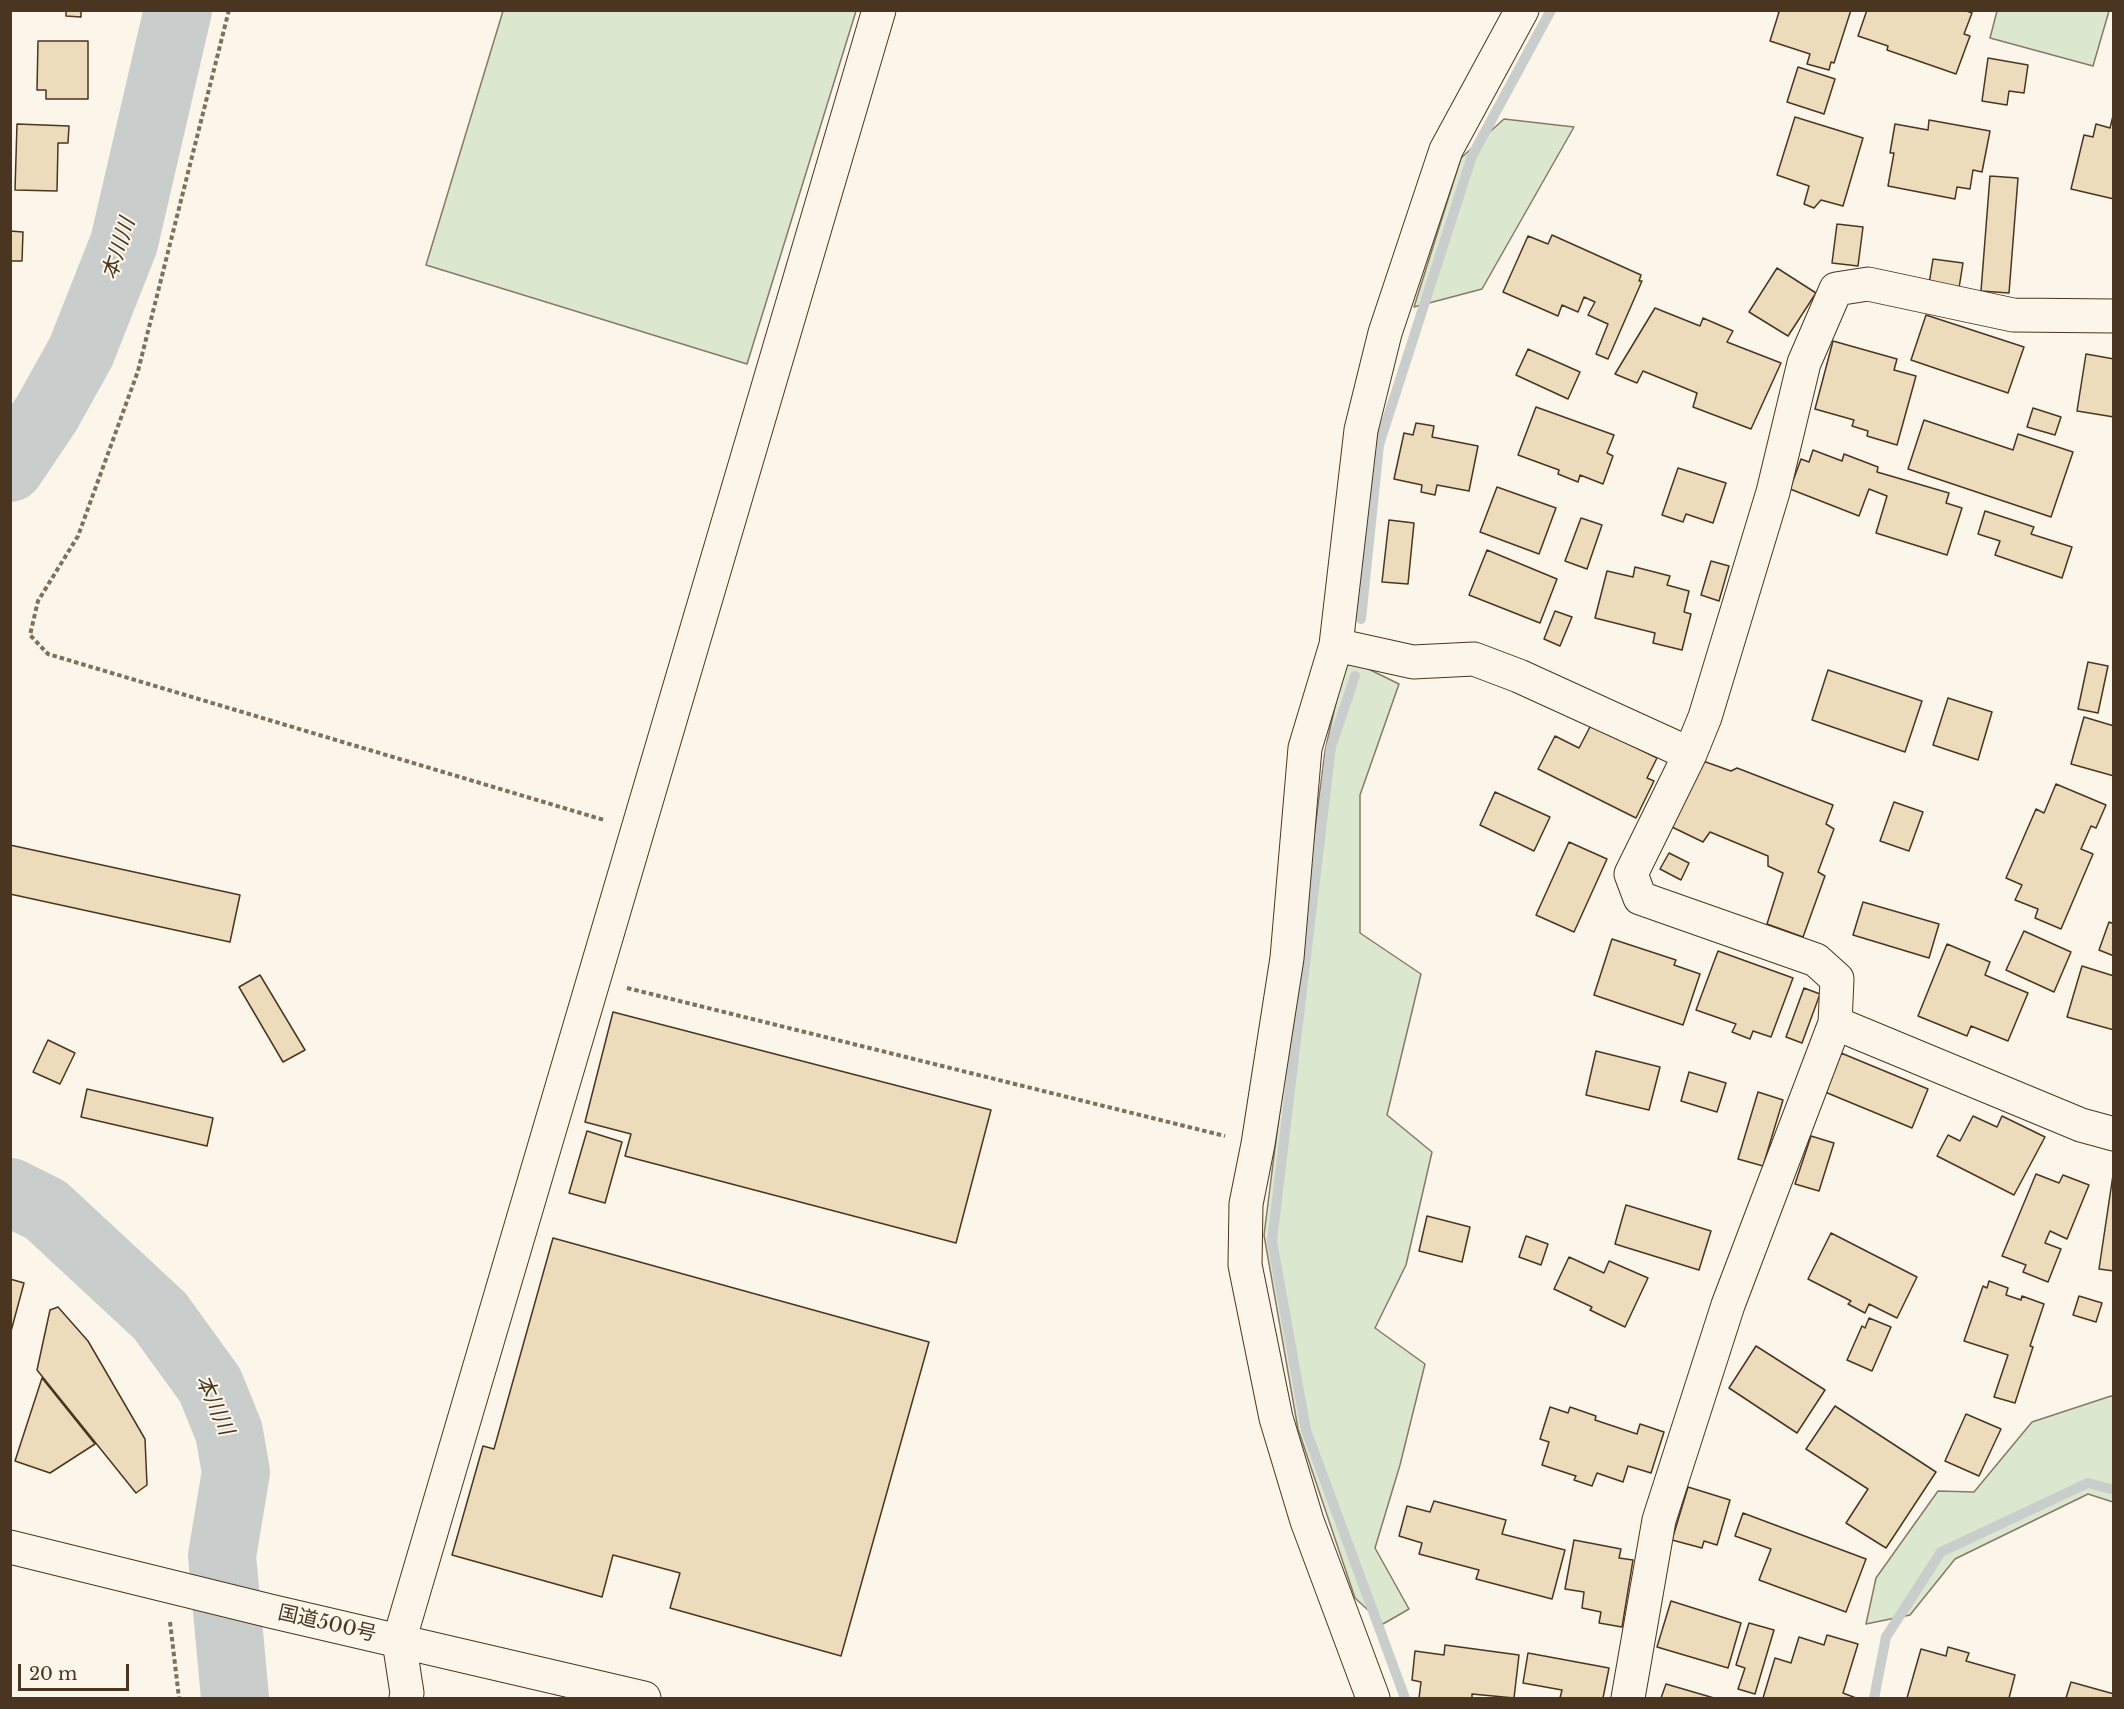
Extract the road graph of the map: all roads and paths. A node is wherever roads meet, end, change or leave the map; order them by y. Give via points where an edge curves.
1 (229, 10) edge
2 (879, 10) edge
3 (1521, 10) edge
4 (2114, 316) edge
5 (1336, 645) junction
6 (1690, 754) junction
7 (638, 830) junction
8 (594, 980) junction
9 (1835, 1023) junction
10 (2114, 1134) edge
11 (1258, 1144) junction
12 (10, 1547) edge
13 (164, 1584) junction
14 (399, 1641) junction
15 (179, 1698) edge
16 (406, 1698) edge
17 (644, 1698) edge
18 (1373, 1698) edge
19 (1628, 1698) edge

1 - 7 path via 138,371 78,536 38,602 30,635 48,654
2 - 7 main road
3 - 5 main road via 1446,150 1385,333 1360,430
4 - 6 main road via 2013,315 1869,284 1836,289 1804,363 1773,492 1705,717
5 - 6 main road via 1413,663 1473,659 1519,675
5 - 11 main road via 1305,748 1287,958
6 - 9 main road via 1631,874 1640,898 1816,960 1838,979
7 - 8 main road
8 - 11 path
8 - 14 main road
9 - 10 main road via 2081,1125
9 - 19 main road via 1728,1305 1659,1520
11 - 18 main road via 1246,1204 1245,1265 1276,1418 1307,1521
12 - 13 main road, 国道500号
13 - 14 main road, 国道500号
13 - 15 path
14 - 16 main road
14 - 17 main road, 国道500号

